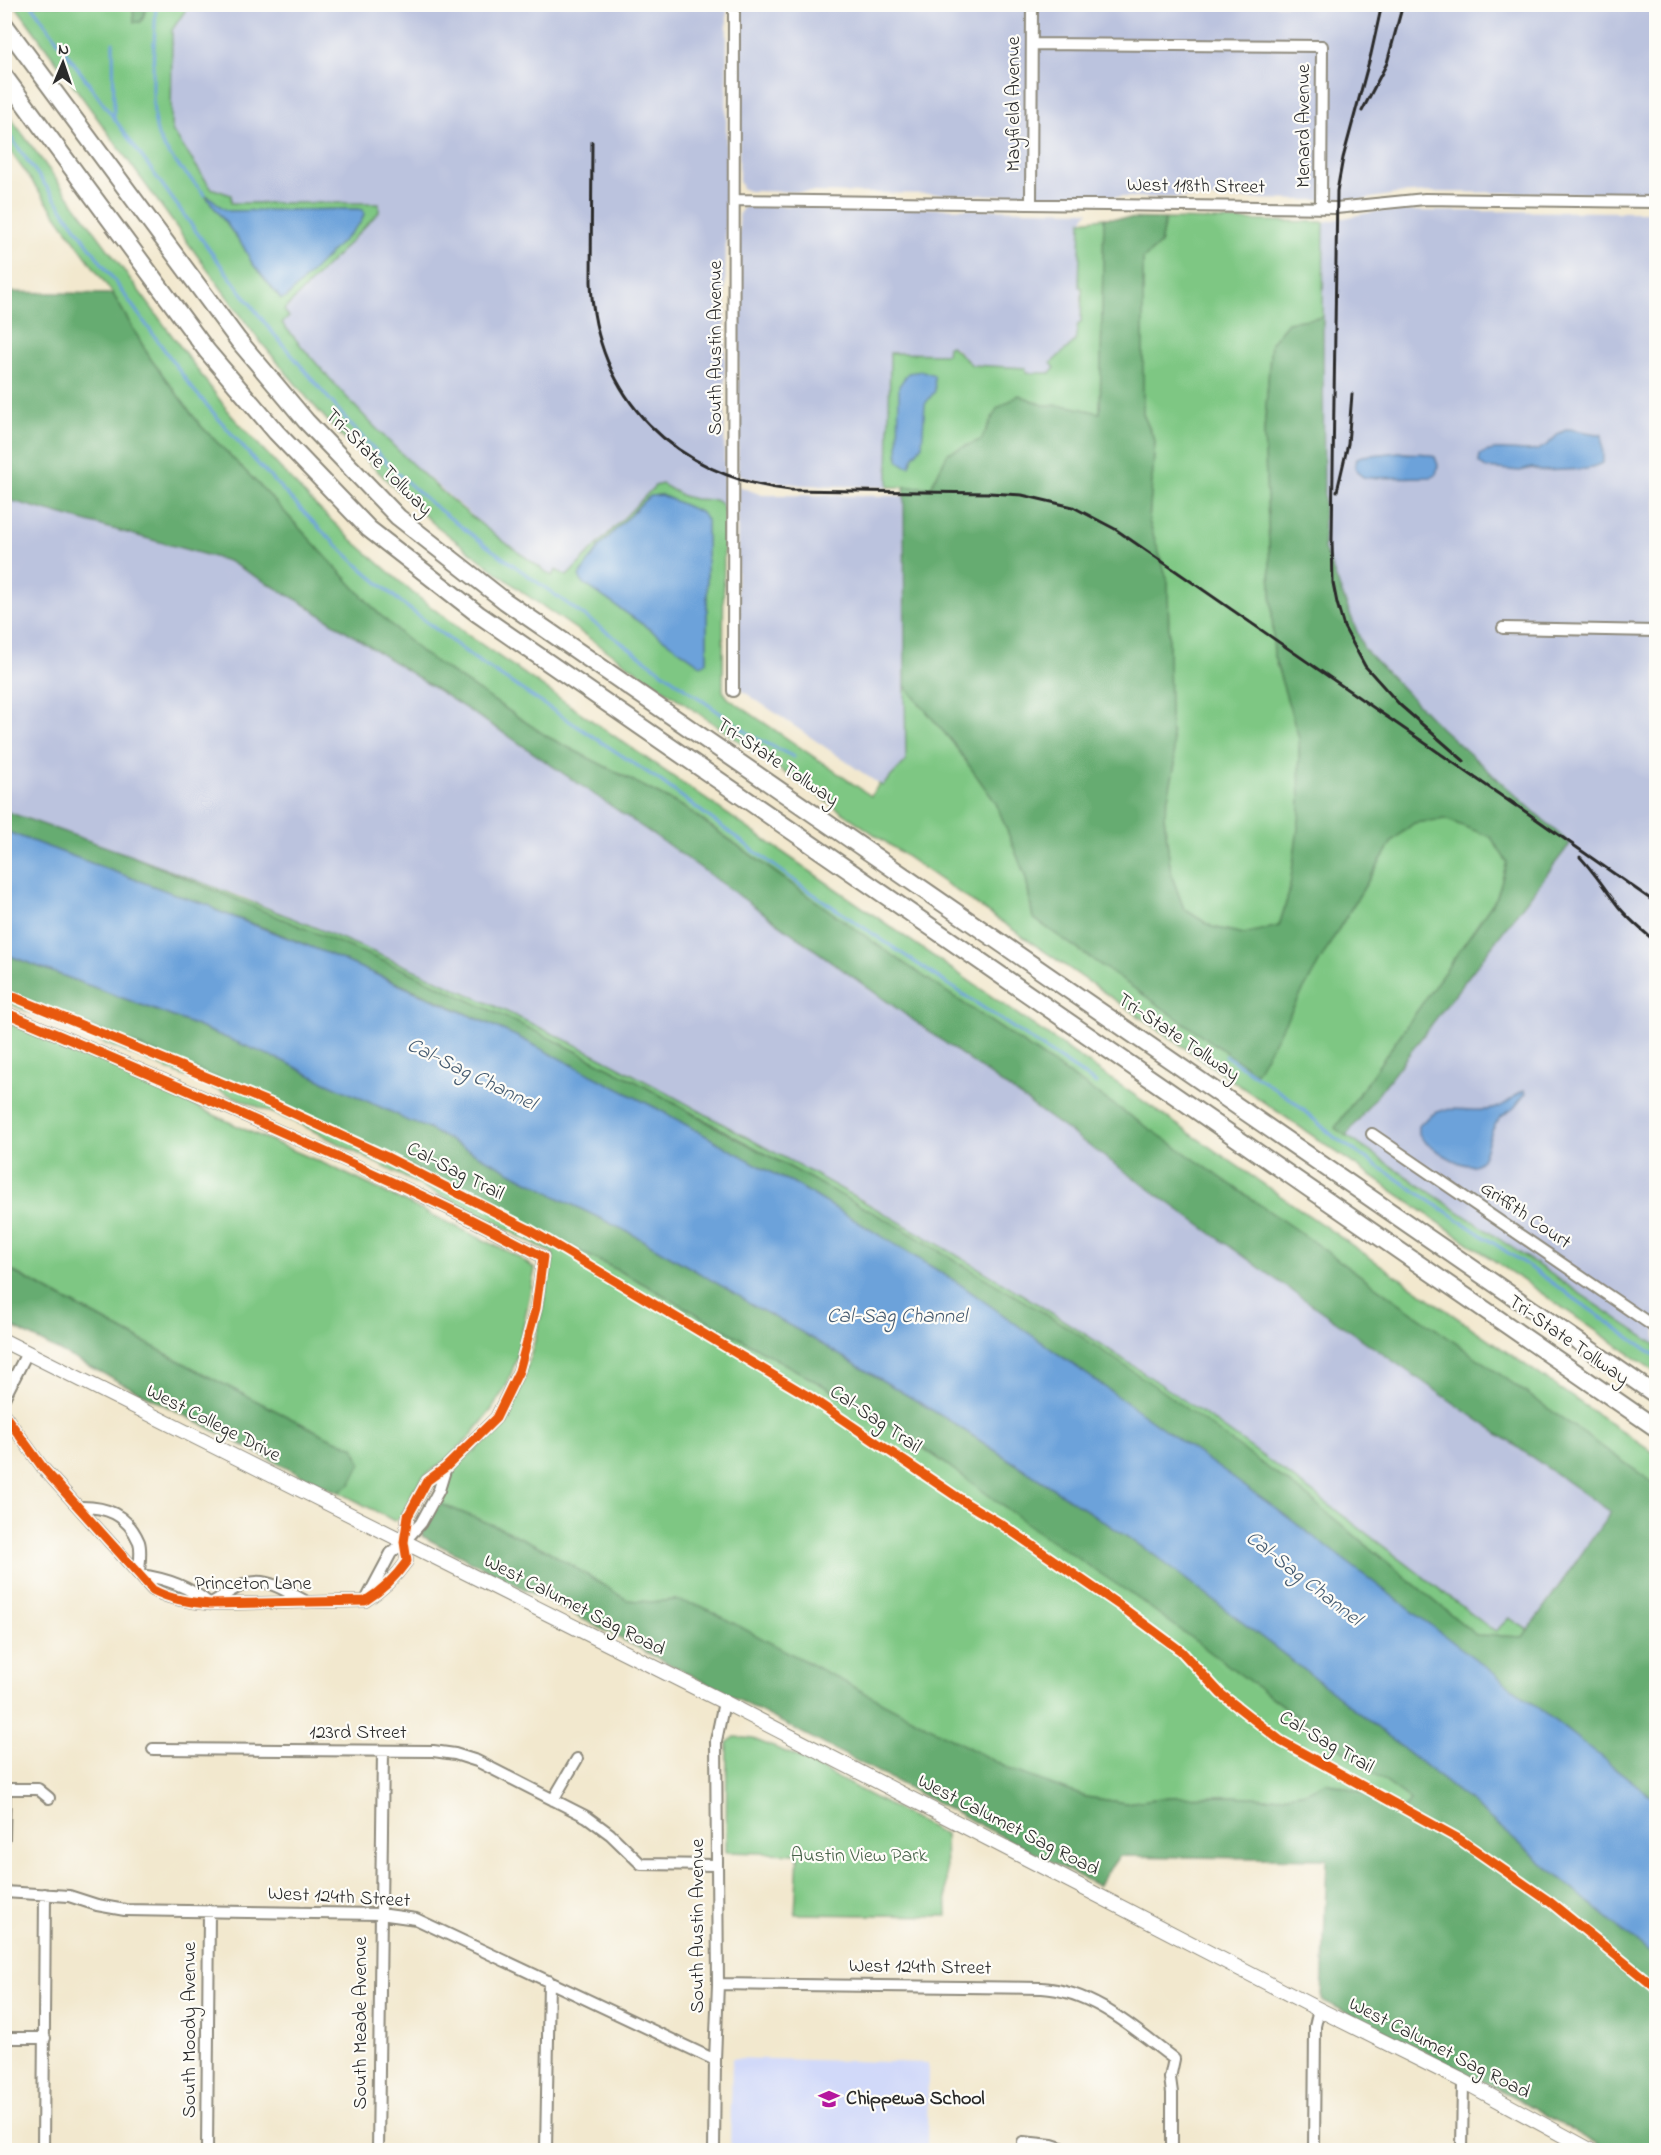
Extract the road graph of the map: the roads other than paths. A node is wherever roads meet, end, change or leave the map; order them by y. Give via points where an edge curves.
1 (734, 4) edge
2 (1032, 4) edge
3 (4, 24) edge
4 (1032, 44) junction
5 (4, 76) edge
6 (734, 200) junction
7 (1656, 202) edge
8 (1031, 203) junction
9 (1321, 207) junction
10 (1503, 628) dead end
11 (1656, 631) edge
12 (733, 692) dead end
13 (4, 1011) edge
14 (1372, 1134) dead end
15 (1656, 1328) edge
16 (6, 1345) edge
17 (27, 1353) junction
18 (1656, 1395) edge
19 (4, 1398) edge
20 (4, 1414) edge
21 (1656, 1428) edge
22 (78, 1507) junction
23 (404, 1542) junction
24 (139, 1575) junction
25 (366, 1601) junction
26 (307, 1602) junction
27 (210, 1604) junction
28 (724, 1702) junction
29 (153, 1749) dead end
30 (383, 1751) junction
31 (577, 1758) dead end
32 (49, 1798) dead end
33 (554, 1800) junction
34 (4, 1839) edge
35 (716, 1865) junction
36 (4, 1892) edge
37 (45, 1894) junction
38 (209, 1911) junction
39 (380, 1914) junction
40 (549, 1981) junction
41 (718, 1984) junction
42 (1319, 2009) junction
43 (4, 2038) edge
44 (45, 2038) junction
45 (715, 2060) junction
46 (1463, 2081) junction
47 (1023, 2142) dead end
48 (44, 2151) edge
49 (207, 2151) edge
50 (378, 2151) edge
51 (546, 2151) edge
52 (714, 2151) edge
53 (1067, 2151) edge
54 (1172, 2151) edge
55 (1314, 2151) edge
56 (1462, 2151) edge
57 (1590, 2151) edge

1 - 6 street, South Austin Avenue
2 - 4 street, Mayfield Avenue
3 - 18 highway, Tri-State Tollway via 238,340 306,421 398,517 505,601
4 - 8 street, Mayfield Avenue
4 - 9 street, Menard Avenue via 1322,46
5 - 21 highway, Tri-State Tollway via 207,351 276,432 369,529 478,614
6 - 8 street, West 118th Street
6 - 12 street, South Austin Avenue
7 - 9 street, West 118th Street via 1425,199
8 - 9 street, West 118th Street
10 - 11 street
13 - 23 street via 383,1177 543,1257 536,1308 519,1371 496,1418 446,1467 421,1523
14 - 15 street, Griffith Court
16 - 17 main road, West College Drive
17 - 19 street
17 - 23 main road, West College Drive
20 - 22 street via 43,1468
22 - 24 street
22 - 24 street via 110,1510 128,1525 140,1544
23 - 25 street via 391,1553
23 - 25 street via 407,1561 382,1591
23 - 28 main road, West Calumet Sag Road
24 - 27 street, Princeton Lane via 172,1582
25 - 26 street, Princeton Lane
26 - 27 street, Princeton Lane
26 - 27 street, Princeton Lane via 277,1586 254,1580
28 - 35 street, South Austin Avenue via 716,1742
28 - 42 main road, West Calumet Sag Road
29 - 30 street, 123rd Street
30 - 33 street, 123rd Street via 455,1754
30 - 39 street, South Meade Avenue
31 - 33 street
32 - 34 street via 38,1789 5,1789
33 - 35 street, 123rd Street via 587,1817 641,1864
35 - 41 street, South Austin Avenue
36 - 37 street, West 124th Street
37 - 38 street, West 124th Street via 125,1910
37 - 44 street
38 - 39 street, West 124th Street
38 - 49 street, South Moody Avenue
39 - 40 street, West 124th Street via 416,1918
39 - 50 street, South Meade Avenue
40 - 45 street, West 124th Street
40 - 51 street
41 - 45 street, South Austin Avenue
41 - 54 street, West 124th Street via 1052,1989 1076,1995 1138,2029 1174,2059 1170,2078
42 - 46 main road, West Calumet Sag Road
42 - 55 street via 1315,2026
43 - 44 street
44 - 48 street
45 - 52 street, South Austin Avenue
46 - 56 street
46 - 57 main road, West Calumet Sag Road
47 - 53 street

